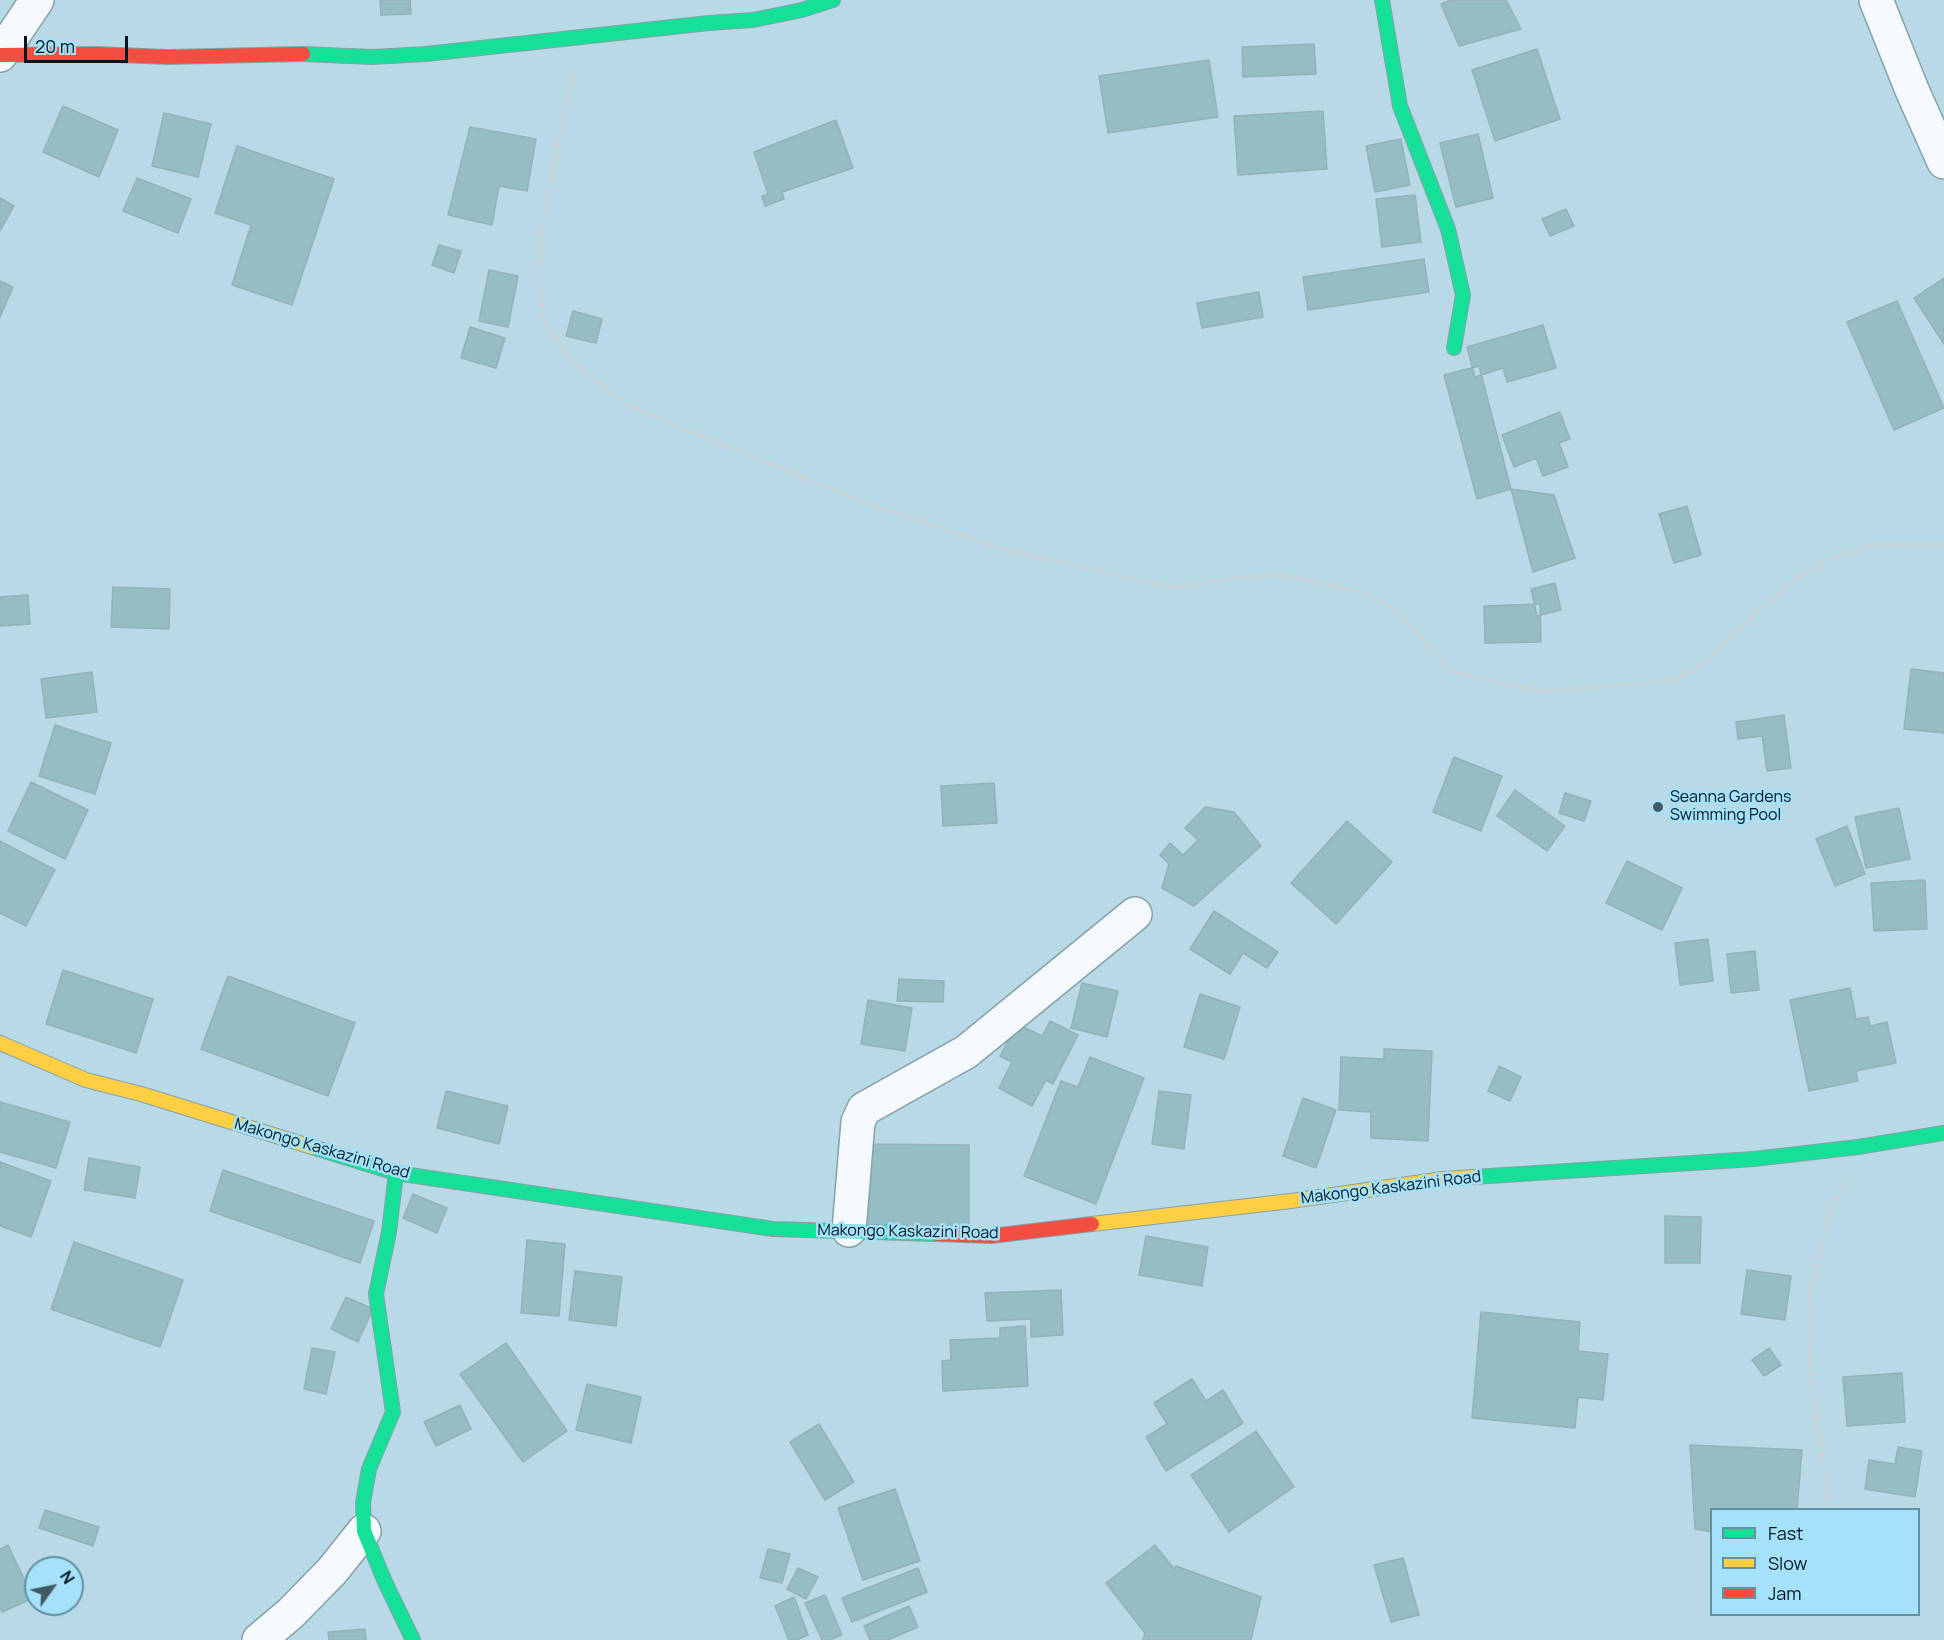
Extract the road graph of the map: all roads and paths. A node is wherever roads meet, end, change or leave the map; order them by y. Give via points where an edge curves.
1 (37, 0) edge
2 (833, 0) edge
3 (1382, 0) edge
4 (1876, 0) edge
5 (585, 37) junction
6 (0, 55) edge
7 (1944, 162) edge
8 (1454, 348) dead end
9 (1944, 545) edge
10 (1135, 914) dead end
11 (0, 1043) edge
12 (1944, 1133) edge
13 (1870, 1144) junction
14 (396, 1173) junction
15 (849, 1230) junction
16 (1830, 1508) edge
17 (364, 1531) junction
18 (259, 1640) edge
19 (413, 1640) edge

1 - 6 street
2 - 5 street via 753,20
3 - 8 street via 1400,106 1448,229 1463,295
4 - 7 street
5 - 6 street via 372,57
5 - 9 path via 569,90 541,236 538,279 545,324 576,366 632,407 864,502 1003,549 1175,588 1282,575 1365,593 1394,609 1449,671 1538,691 1675,680 1707,661 1787,585 1832,558 1874,545
10 - 15 street via 966,1052 864,1108 858,1122
11 - 14 street, Makongo Kaskazini Road via 86,1080
12 - 13 street, Makongo Kaskazini Road
13 - 15 street, Makongo Kaskazini Road via 1754,1159 1443,1179 991,1236
13 - 16 path via 1830,1212 1809,1296 1810,1371
14 - 15 street, Makongo Kaskazini Road via 773,1229
14 - 17 street via 376,1294 393,1412 369,1469 363,1503
17 - 18 street via 332,1570
17 - 19 street

